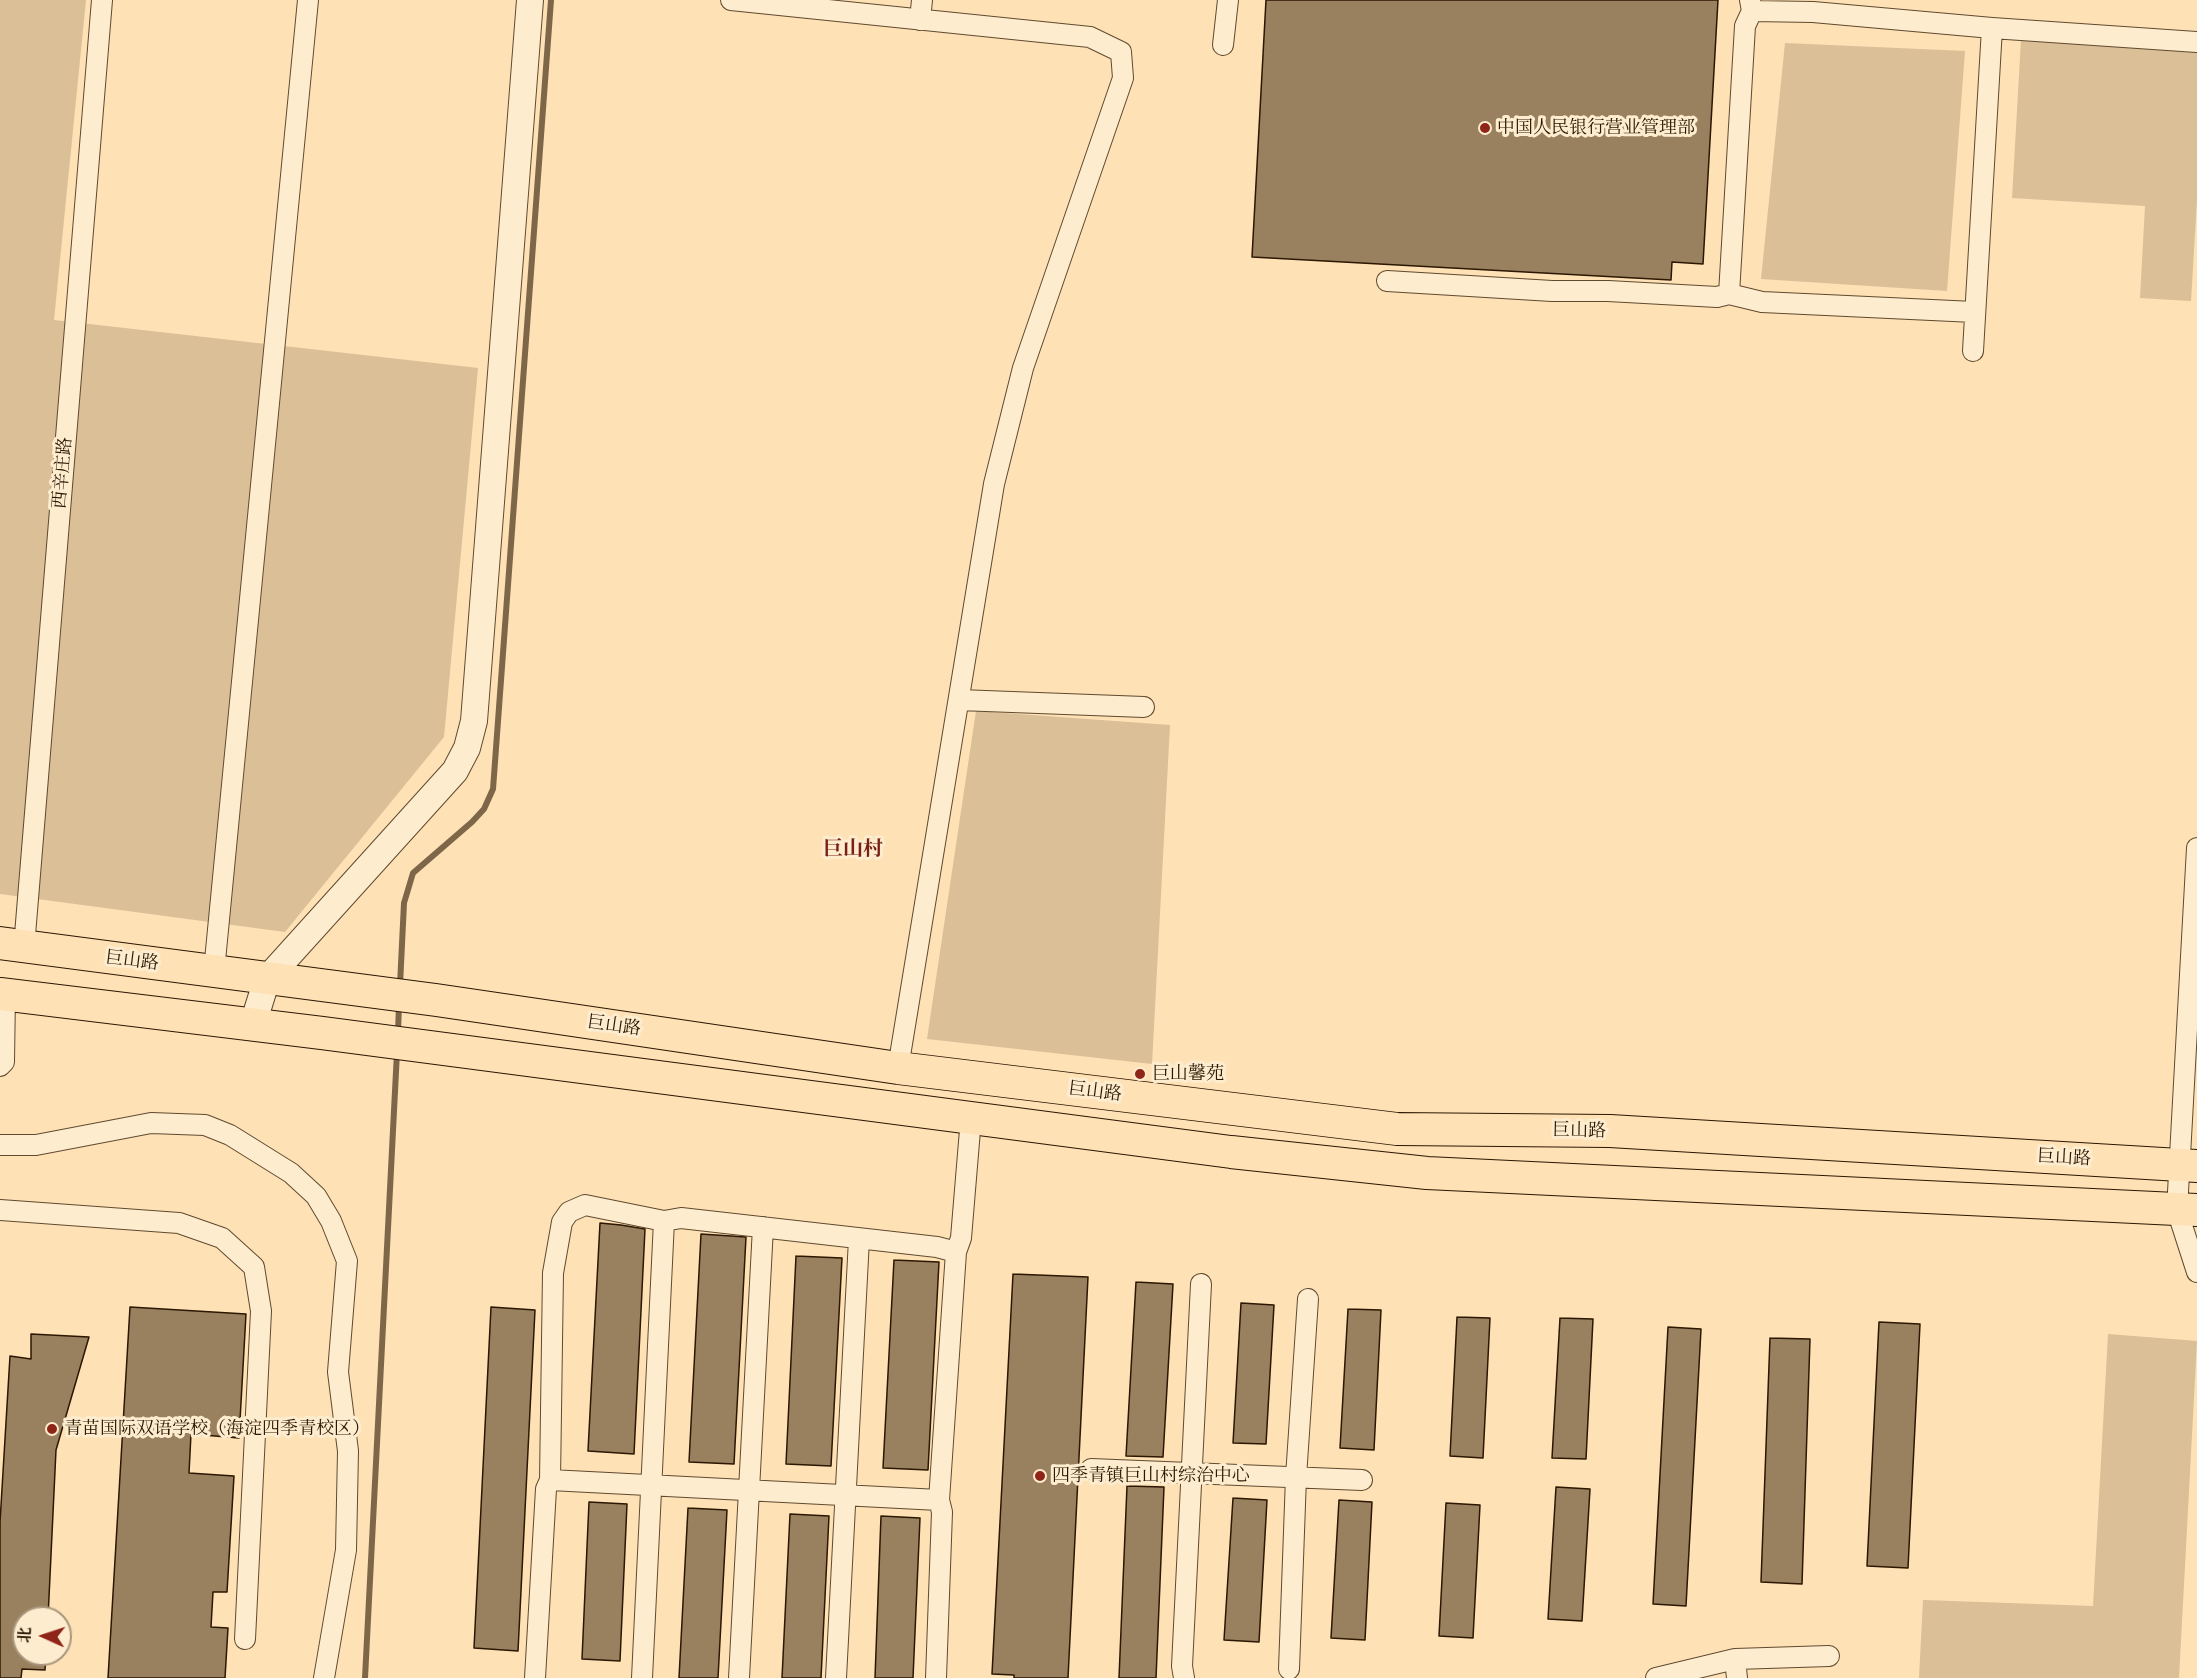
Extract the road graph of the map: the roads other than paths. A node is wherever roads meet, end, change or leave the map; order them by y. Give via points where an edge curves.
1 (102, 0) edge
2 (308, 0) edge
3 (530, 0) edge
4 (731, 0) edge
5 (922, 0) edge
6 (1228, 0) edge
7 (1751, 6) edge
8 (920, 20) junction
9 (1992, 28) junction
10 (2197, 42) edge
11 (1223, 45) dead end
12 (1387, 281) dead end
13 (1729, 294) junction
14 (1974, 312) junction
15 (1973, 351) dead end
16 (959, 700) junction
17 (1144, 706) dead end
18 (2197, 848) edge
19 (12, 945) edge
20 (214, 971) junction
21 (267, 979) junction
22 (2, 994) edge
23 (253, 1024) junction
24 (0, 1066) edge
25 (898, 1068) junction
26 (971, 1118) junction
27 (0, 1145) edge
28 (2188, 1166) edge
29 (0, 1210) edge
30 (2187, 1210) edge
31 (664, 1221) junction
32 (763, 1227) junction
33 (859, 1239) junction
34 (956, 1252) junction
35 (2197, 1272) edge
36 (1201, 1284) dead end
37 (1308, 1299) dead end
38 (1091, 1469) dead end
39 (1191, 1473) junction
40 (1296, 1477) junction
41 (550, 1480) junction
42 (1362, 1480) dead end
43 (650, 1484) junction
44 (749, 1491) junction
45 (845, 1495) junction
46 (939, 1500) junction
47 (245, 1639) dead end
48 (1829, 1656) dead end
49 (1288, 1669) dead end
50 (1736, 1669) edge
51 (324, 1678) edge
52 (535, 1678) edge
53 (642, 1678) edge
54 (739, 1678) edge
55 (836, 1678) edge
56 (936, 1678) edge
57 (1185, 1678) edge
58 (1656, 1678) edge

1 - 19 street, 西辛庄路
2 - 20 street
3 - 21 street via 474,721 467,748 455,771
4 - 8 street
5 - 8 street
6 - 11 street
7 - 9 street
7 - 13 street via 1745,26
8 - 16 street via 1090,37 1121,52 1123,78 1023,368 994,484
9 - 10 street
9 - 14 street
12 - 13 street via 1552,291 1717,297
13 - 14 street via 1762,302
14 - 15 street
16 - 17 street
16 - 25 street
18 - 28 street
19 - 20 main road, 巨山路
20 - 21 main road, 巨山路
21 - 23 street
21 - 25 main road, 巨山路
22 - 23 main road
22 - 24 street via 4,1062
23 - 26 main road
25 - 28 main road, 巨山路 via 1397,1129 1610,1131
26 - 30 main road via 1427,1173
26 - 34 street via 961,1238
27 - 51 street via 36,1145 151,1123 205,1125 230,1135 291,1173 316,1196 347,1261 338,1372 348,1451 346,1550
28 - 30 street
29 - 47 street via 179,1223 222,1238 254,1267 261,1311
30 - 35 street
31 - 32 street via 681,1218
31 - 41 street via 585,1205 569,1212 562,1222 553,1273
31 - 43 street
32 - 33 street
32 - 44 street
33 - 34 street
33 - 45 street
34 - 46 street
36 - 39 street
37 - 40 street
38 - 39 street
39 - 40 street
39 - 57 street via 1182,1666
40 - 42 street
40 - 49 street
41 - 43 street
41 - 52 street via 546,1489
43 - 44 street
43 - 53 street
44 - 45 street
44 - 54 street
45 - 46 street
45 - 55 street
46 - 56 street via 942,1512
48 - 50 street
50 - 58 street

